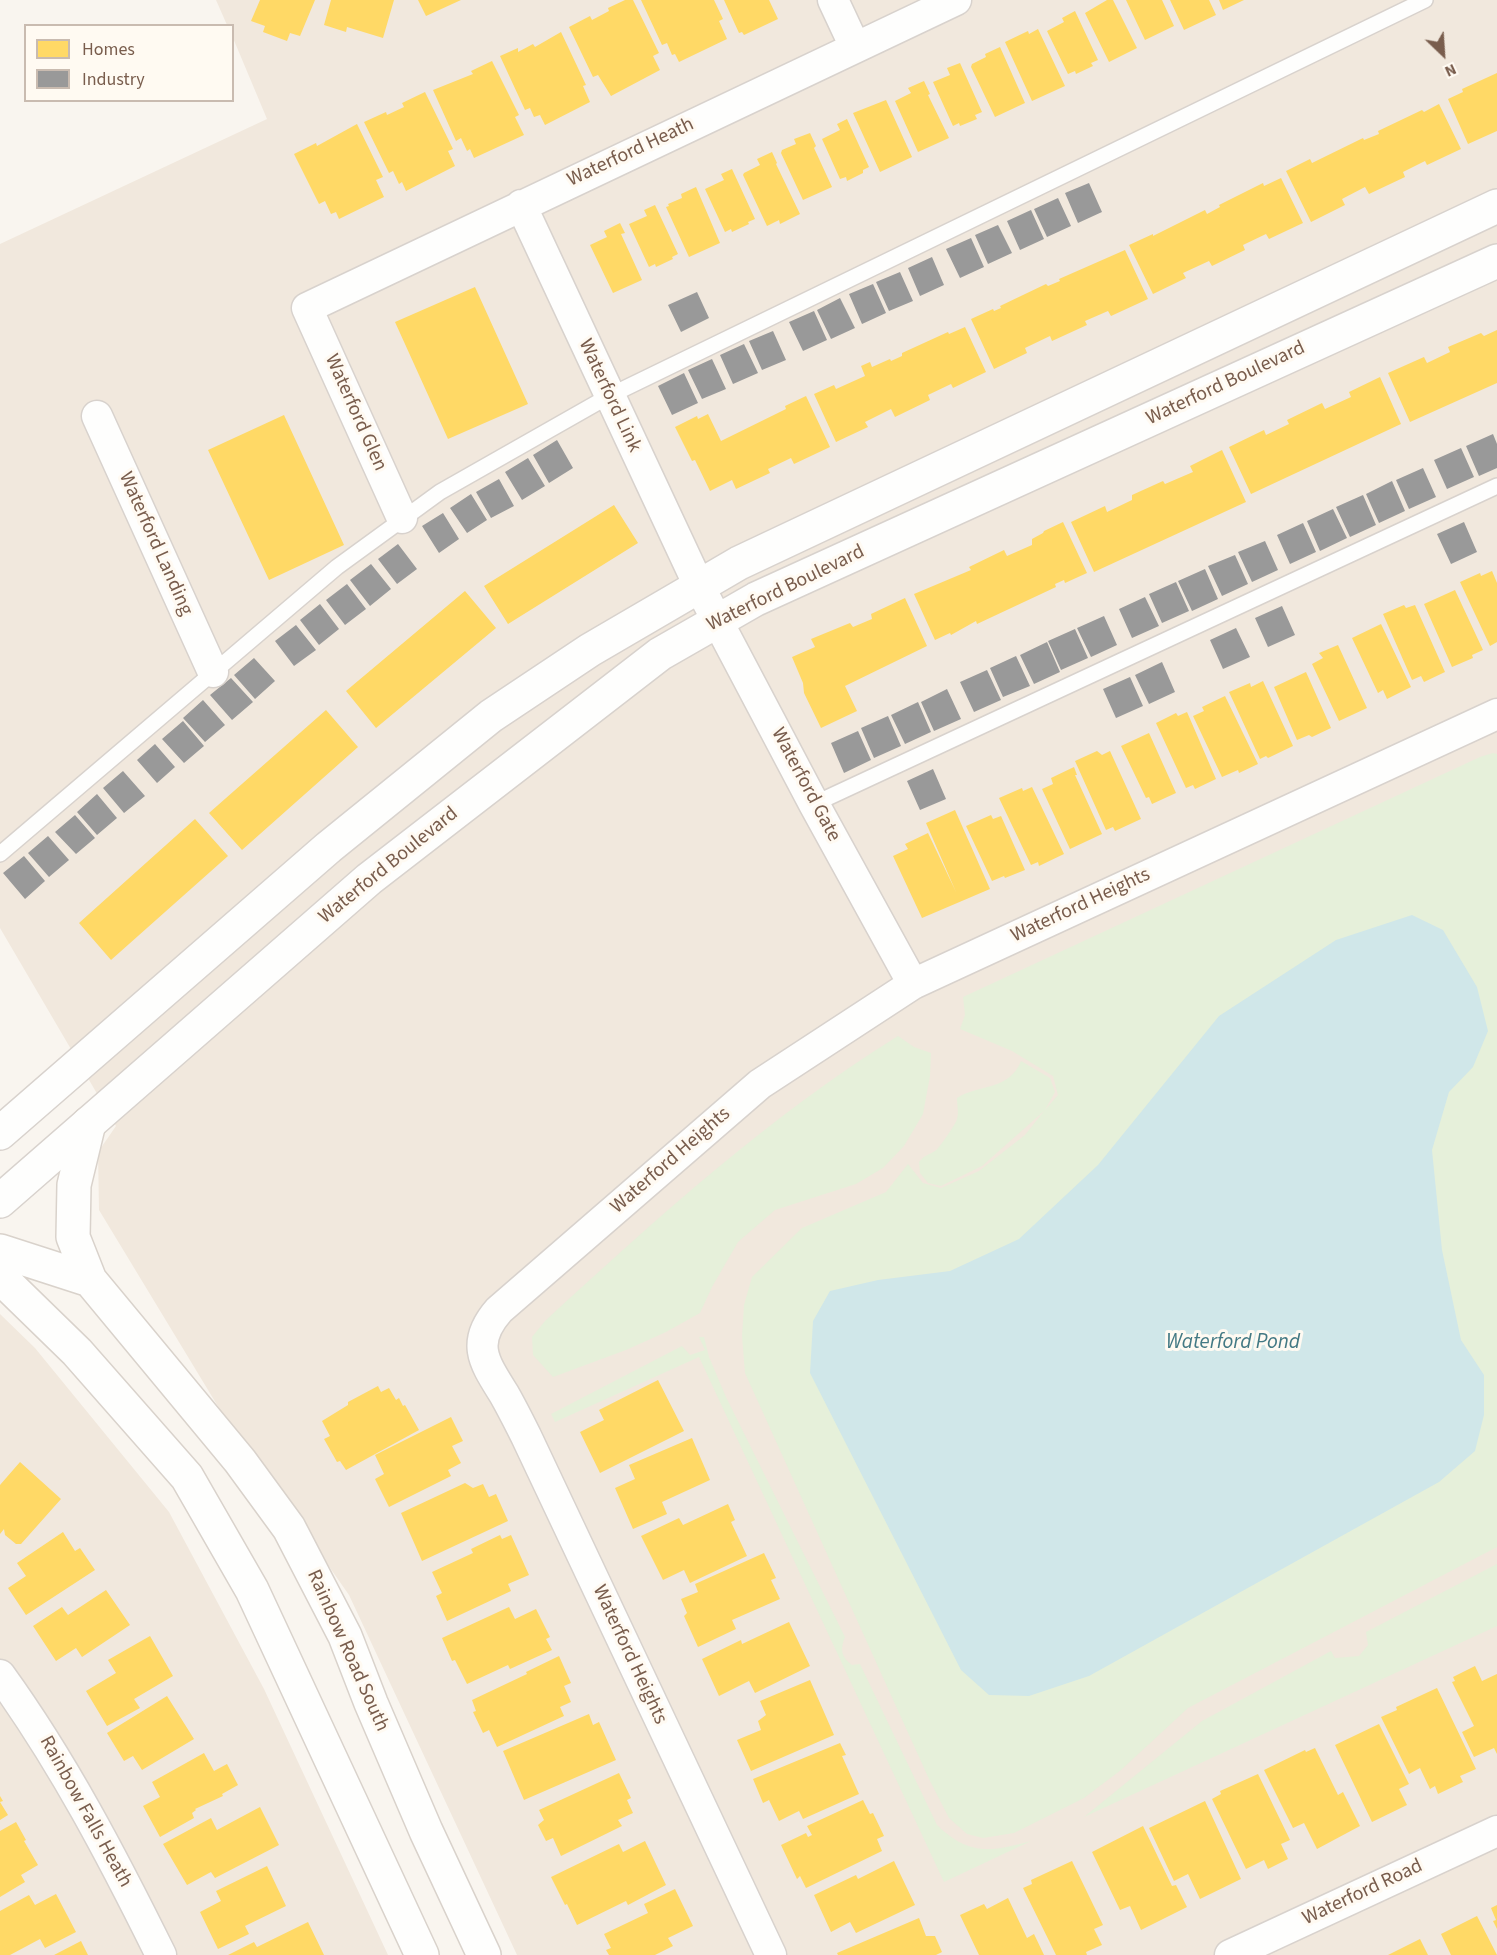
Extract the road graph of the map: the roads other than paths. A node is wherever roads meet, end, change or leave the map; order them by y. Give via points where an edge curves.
1 (833, 0) edge
2 (956, 0) edge
3 (1425, 0) edge
4 (855, 47) junction
5 (521, 205) junction
6 (1497, 206) edge
7 (1497, 261) edge
8 (307, 308) joint
9 (609, 396) junction
10 (97, 416) dead end
11 (1497, 486) edge
12 (402, 518) junction
13 (699, 586) junction
14 (717, 620) junction
15 (213, 672) junction
16 (1497, 714) edge
17 (814, 804) junction
18 (0, 854) edge
19 (913, 984) junction
20 (89, 1123) junction
21 (0, 1132) edge
22 (0, 1202) edge
23 (0, 1251) edge
24 (0, 1277) edge
25 (90, 1280) junction
26 (0, 1675) edge
27 (1497, 1831) edge
28 (161, 1955) edge
29 (422, 1955) edge
30 (484, 1955) edge
31 (771, 1955) edge
32 (1230, 1955) edge

1 - 4 street
2 - 4 street, Waterford Heath
3 - 9 lane
4 - 5 street, Waterford Heath
5 - 8 street, Waterford Heath
5 - 9 street, Waterford Link
6 - 13 street, Waterford Boulevard via 739,563
7 - 14 street, Waterford Boulevard
8 - 12 street, Waterford Glen
9 - 12 lane via 440,492
9 - 13 street, Waterford Link
10 - 15 street, Waterford Landing
11 - 17 lane
12 - 15 lane via 337,567
13 - 14 street, Waterford Gate
13 - 21 street, Waterford Boulevard via 590,650 491,716 329,847
14 - 17 street, Waterford Gate
14 - 20 street, Waterford Boulevard via 660,654 369,879
15 - 18 lane
16 - 19 street, Waterford Heights
17 - 19 street, Waterford Gate
19 - 31 street, Waterford Heights via 760,1084 499,1310 483,1336 484,1363 526,1436
20 - 22 street, Waterford Boulevard
20 - 25 street via 74,1185 73,1237
23 - 25 street
24 - 29 street via 77,1352 187,1477 252,1590
25 - 30 street, Rainbow Road South via 240,1461 289,1528 345,1636 426,1831
26 - 28 street, Rainbow Falls Heath via 34,1722 111,1855
27 - 32 street, Waterford Road

